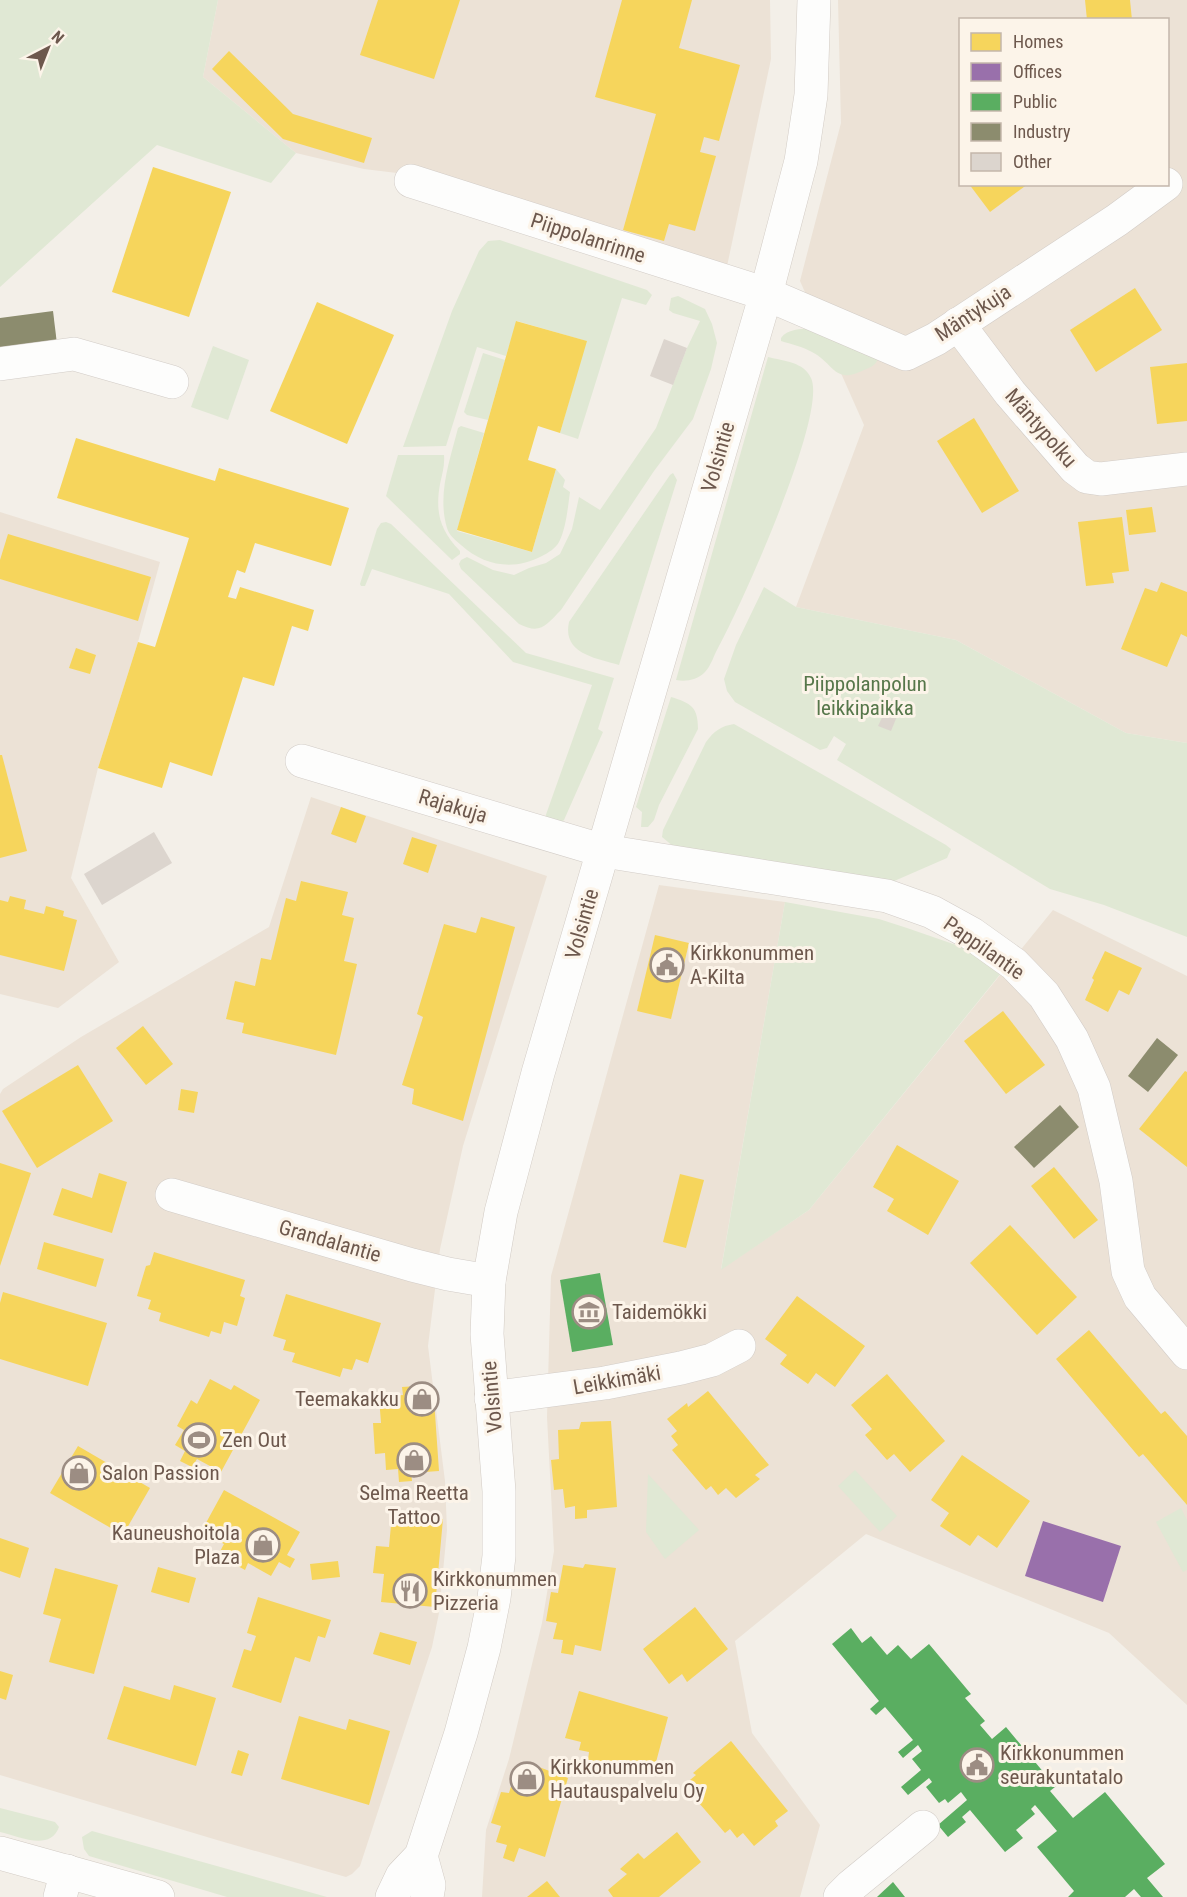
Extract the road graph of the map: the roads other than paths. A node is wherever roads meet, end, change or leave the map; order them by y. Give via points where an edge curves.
1 (814, 0) edge
2 (1187, 170) edge
3 (411, 181) dead end
4 (1169, 183) edge
5 (1164, 186) edge
6 (766, 294) junction
7 (958, 324) junction
8 (0, 364) edge
9 (172, 382) dead end
10 (1187, 469) edge
11 (302, 761) dead end
12 (604, 851) junction
13 (172, 1195) dead end
14 (489, 1281) junction
15 (739, 1346) dead end
16 (1187, 1353) edge
17 (491, 1398) junction
18 (923, 1827) dead end
19 (0, 1853) edge
20 (421, 1856) junction
21 (63, 1884) edge
22 (159, 1897) edge
23 (392, 1897) edge
24 (427, 1897) edge
25 (840, 1897) edge

1 - 6 street, Volsintie via 811,95 801,161
2 - 4 street, Mäntykuja
3 - 6 street, Piippolanrinne
5 - 7 street, Mäntykuja
6 - 7 street, Mäntykuja via 906,354
6 - 12 street, Volsintie
7 - 10 street, Mäntypolku via 1010,393 1087,477
8 - 9 street via 74,354
11 - 12 street, Rajakuja
12 - 14 street, Volsintie via 501,1212
12 - 16 street, Pappilantie via 887,896 932,912 1014,964 1044,995 1072,1039 1094,1088 1116,1181 1128,1271 1140,1297
13 - 14 street, Grandalantie via 412,1265
14 - 17 street, Volsintie
15 - 17 street, Leikkimäki via 712,1360 681,1368
17 - 20 street, Volsintie via 499,1491 499,1556 494,1598 461,1733
18 - 25 street
19 - 21 street
20 - 23 street, Volsintie via 402,1876
20 - 24 street via 429,1885
21 - 22 street

